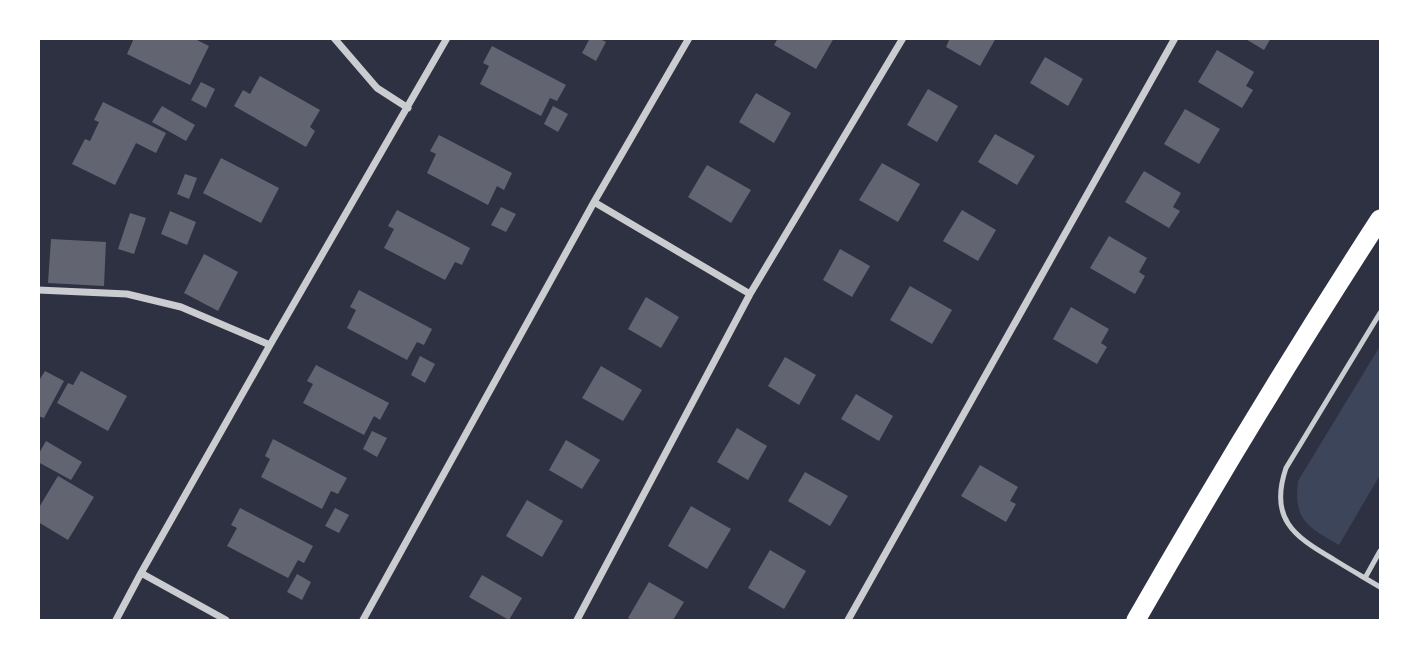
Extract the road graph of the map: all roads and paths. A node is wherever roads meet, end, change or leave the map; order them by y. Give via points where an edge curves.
1 (334, 38) edge
2 (447, 38) edge
3 (689, 38) edge
4 (903, 38) edge
5 (1175, 38) edge
6 (408, 108) junction
7 (594, 202) junction
8 (1381, 219) edge
9 (38, 290) edge
10 (750, 294) junction
11 (1381, 313) edge
12 (270, 345) junction
13 (1381, 551) edge
14 (141, 573) junction
15 (1365, 578) junction
16 (1381, 587) edge
17 (117, 621) edge
18 (226, 621) edge
19 (363, 621) edge
20 (577, 621) edge
21 (848, 621) edge
22 (1136, 621) edge

1 - 6 street via 377,88
2 - 6 street
3 - 7 street
4 - 10 street
5 - 21 street
6 - 12 street
7 - 10 street
7 - 19 street
8 - 22 highway via 1309,329
9 - 12 street via 127,294 181,307
10 - 20 street
11 - 15 lane via 1286,468 1280,495 1287,523 1296,535
12 - 14 street
13 - 15 lane
14 - 17 street
14 - 18 street
15 - 16 lane

